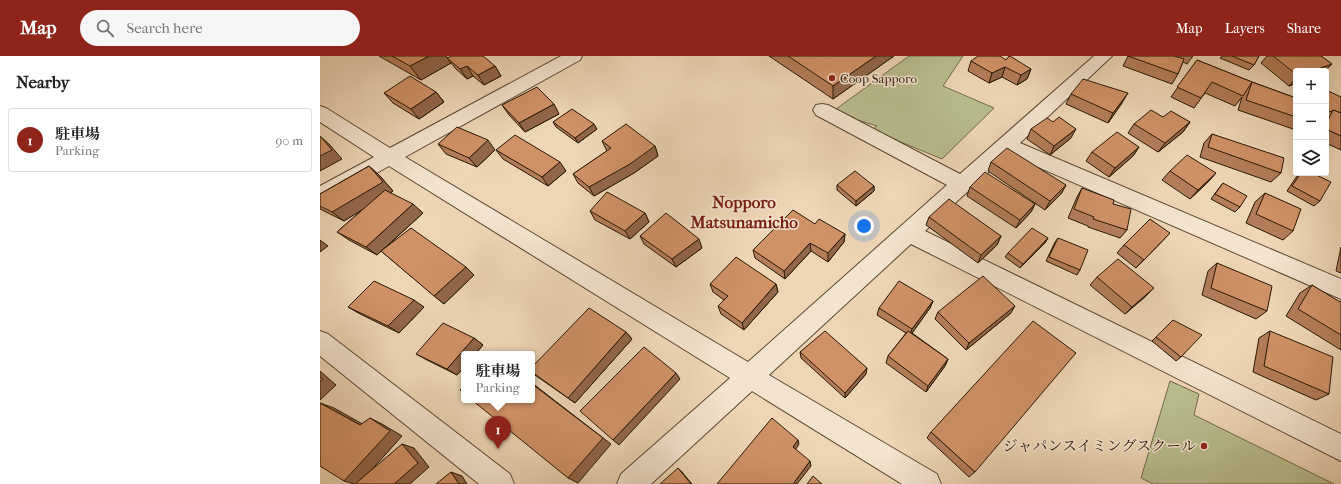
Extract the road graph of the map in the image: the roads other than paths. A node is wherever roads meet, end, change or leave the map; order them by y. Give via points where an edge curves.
1 (574, 56) edge
2 (1104, 56) edge
3 (822, 110) dead end
4 (320, 113) edge
5 (1005, 145) junction
6 (389, 157) junction
7 (962, 184) junction
8 (320, 195) edge
9 (908, 233) junction
10 (1341, 289) edge
11 (320, 342) edge
12 (750, 377) junction
13 (1341, 448) edge
14 (500, 484) edge
15 (631, 484) edge
16 (927, 484) edge

1 - 6 street
2 - 5 street
3 - 7 street
4 - 6 street
5 - 7 street
5 - 10 street
6 - 8 street
6 - 12 street
7 - 9 street
9 - 12 street
9 - 13 street
11 - 14 street
12 - 15 street
12 - 16 street

